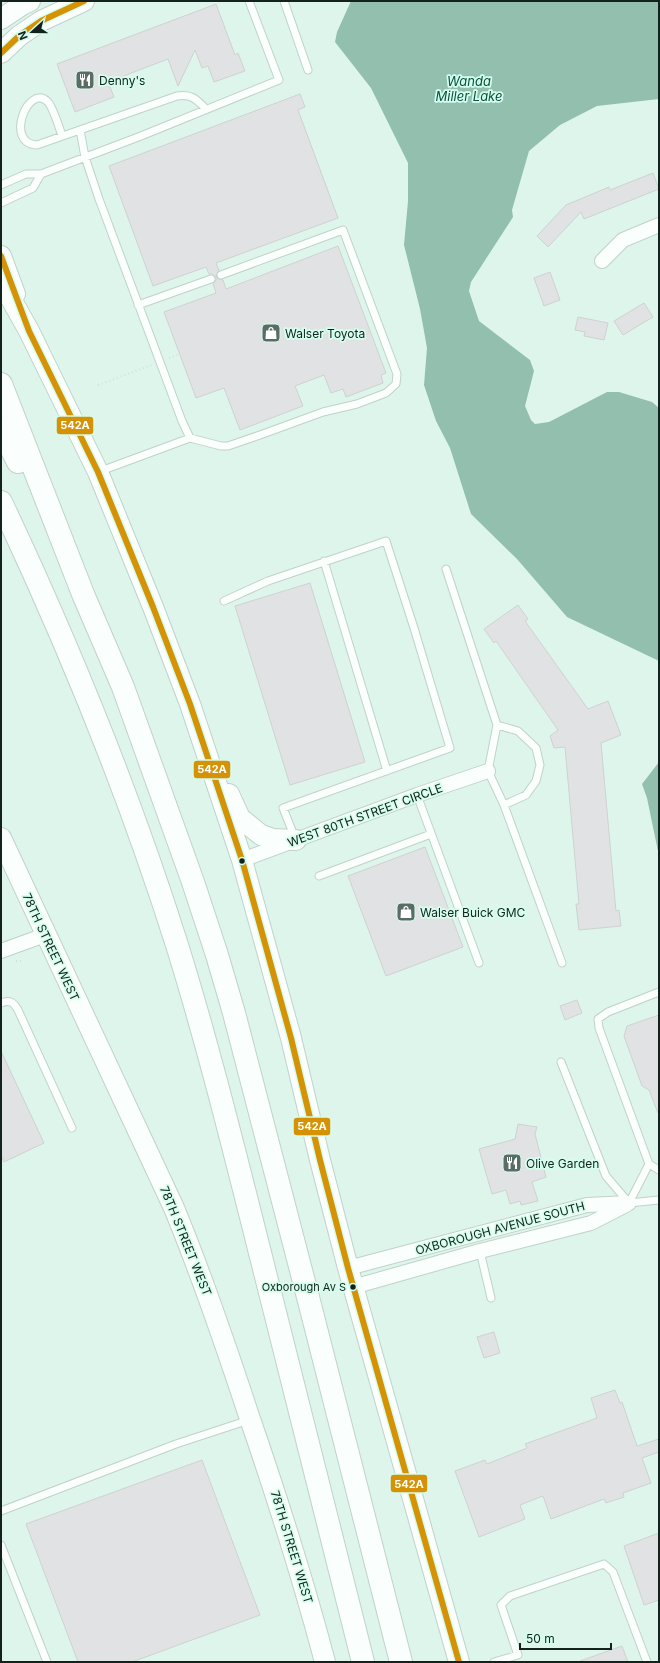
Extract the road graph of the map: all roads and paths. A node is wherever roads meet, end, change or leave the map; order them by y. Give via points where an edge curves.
1 (30, 1) edge
2 (84, 1) edge
3 (249, 1) edge
4 (284, 1) edge
5 (1, 19) edge
6 (1, 53) edge
7 (308, 70) dead end
8 (206, 109) junction
9 (80, 130) junction
10 (62, 136) junction
11 (85, 157) junction
12 (41, 174) junction
13 (1, 185) edge
14 (1, 203) edge
15 (659, 224) edge
16 (1, 256) edge
17 (602, 261) dead end
18 (221, 275) dead end
19 (211, 279) dead end
20 (1, 281) edge
21 (138, 305) junction
22 (29, 331) junction
23 (180, 354) dead end
24 (159, 362) junction
25 (1, 384) edge
26 (98, 385) dead end
27 (1, 429) edge
28 (190, 438) junction
29 (98, 472) junction
30 (1, 502) edge
31 (324, 561) junction
32 (446, 569) dead end
33 (83, 594) junction
34 (224, 601) dead end
35 (195, 719) junction
36 (497, 725) junction
37 (387, 771) junction
38 (488, 771) junction
39 (417, 795) junction
40 (504, 805) junction
41 (431, 834) junction
42 (1, 840) edge
43 (296, 840) junction
44 (242, 860) junction
45 (319, 876) dead end
46 (45, 935) junction
47 (1, 951) edge
48 (479, 963) dead end
49 (562, 963) dead end
50 (659, 992) edge
51 (1, 1002) edge
52 (561, 1062) dead end
53 (72, 1128) dead end
54 (649, 1164) junction
55 (659, 1170) edge
56 (659, 1200) edge
57 (629, 1203) junction
58 (480, 1251) junction
59 (351, 1278) junction
60 (491, 1298) dead end
61 (251, 1420) junction
62 (1, 1511) edge
63 (1, 1545) edge
64 (47, 1662) edge
65 (325, 1662) edge
66 (363, 1662) edge
67 (401, 1662) edge
68 (459, 1662) edge
69 (494, 1662) edge
70 (647, 1662) edge

1 - 5 street
2 - 6 street via 41,21 19,36
3 - 8 lane via 279,80
4 - 7 lane
8 - 9 lane via 195,98 187,95 177,96
8 - 11 lane
9 - 10 lane
9 - 11 lane
10 - 10 lane via 37,145 31,145 26,141 21,121 30,102 42,98 48,102
11 - 12 lane
11 - 21 lane
12 - 13 lane via 26,174
12 - 14 lane via 33,188
15 - 17 street via 623,240
16 - 22 street
18 - 28 lane via 343,230 397,374 396,384 386,394 324,412 228,446
19 - 21 lane
20 - 22 street
21 - 24 lane
22 - 29 street
23 - 24 path
24 - 26 path
24 - 28 lane
25 - 33 highway
27 - 33 highway
28 - 29 lane
29 - 35 street via 154,607
30 - 66 highway via 34,570 81,679 137,827 176,944 216,1080
31 - 34 lane via 268,581
31 - 37 lane
31 - 37 lane via 386,541 440,710 450,748
32 - 36 lane
33 - 67 highway via 125,694 217,954 308,1294
35 - 43 street via 240,818 262,835 273,839
35 - 44 street
36 - 38 lane
36 - 40 lane via 518,731 536,748 540,765 536,781 526,794
37 - 43 lane via 283,808
38 - 39 street, WEST 80TH STREET CIRCLE
38 - 40 lane
39 - 41 lane
39 - 43 street, WEST 80TH STREET CIRCLE
40 - 49 lane
41 - 45 lane
41 - 48 lane
42 - 46 street, 78TH STREET WEST
43 - 44 street, WEST 80TH STREET CIRCLE
44 - 59 street via 291,1038
46 - 47 street
46 - 61 street, 78TH STREET WEST via 174,1208 208,1293
50 - 54 lane via 608,1012 598,1019 599,1028
51 - 53 lane via 14,1003 18,1010
52 - 57 lane via 606,1176
54 - 55 lane
54 - 57 lane
56 - 57 lane
57 - 58 street, OXBOROUGH AVENUE SOUTH via 591,1223
57 - 59 street, OXBOROUGH AVENUE SOUTH via 587,1205
58 - 59 street, OXBOROUGH AVENUE SOUTH
58 - 60 lane
59 - 68 street
61 - 62 lane via 176,1444
61 - 65 street, 78TH STREET WEST via 286,1523
63 - 64 lane
69 - 70 lane via 518,1656 501,1605 510,1596 604,1564 613,1572

